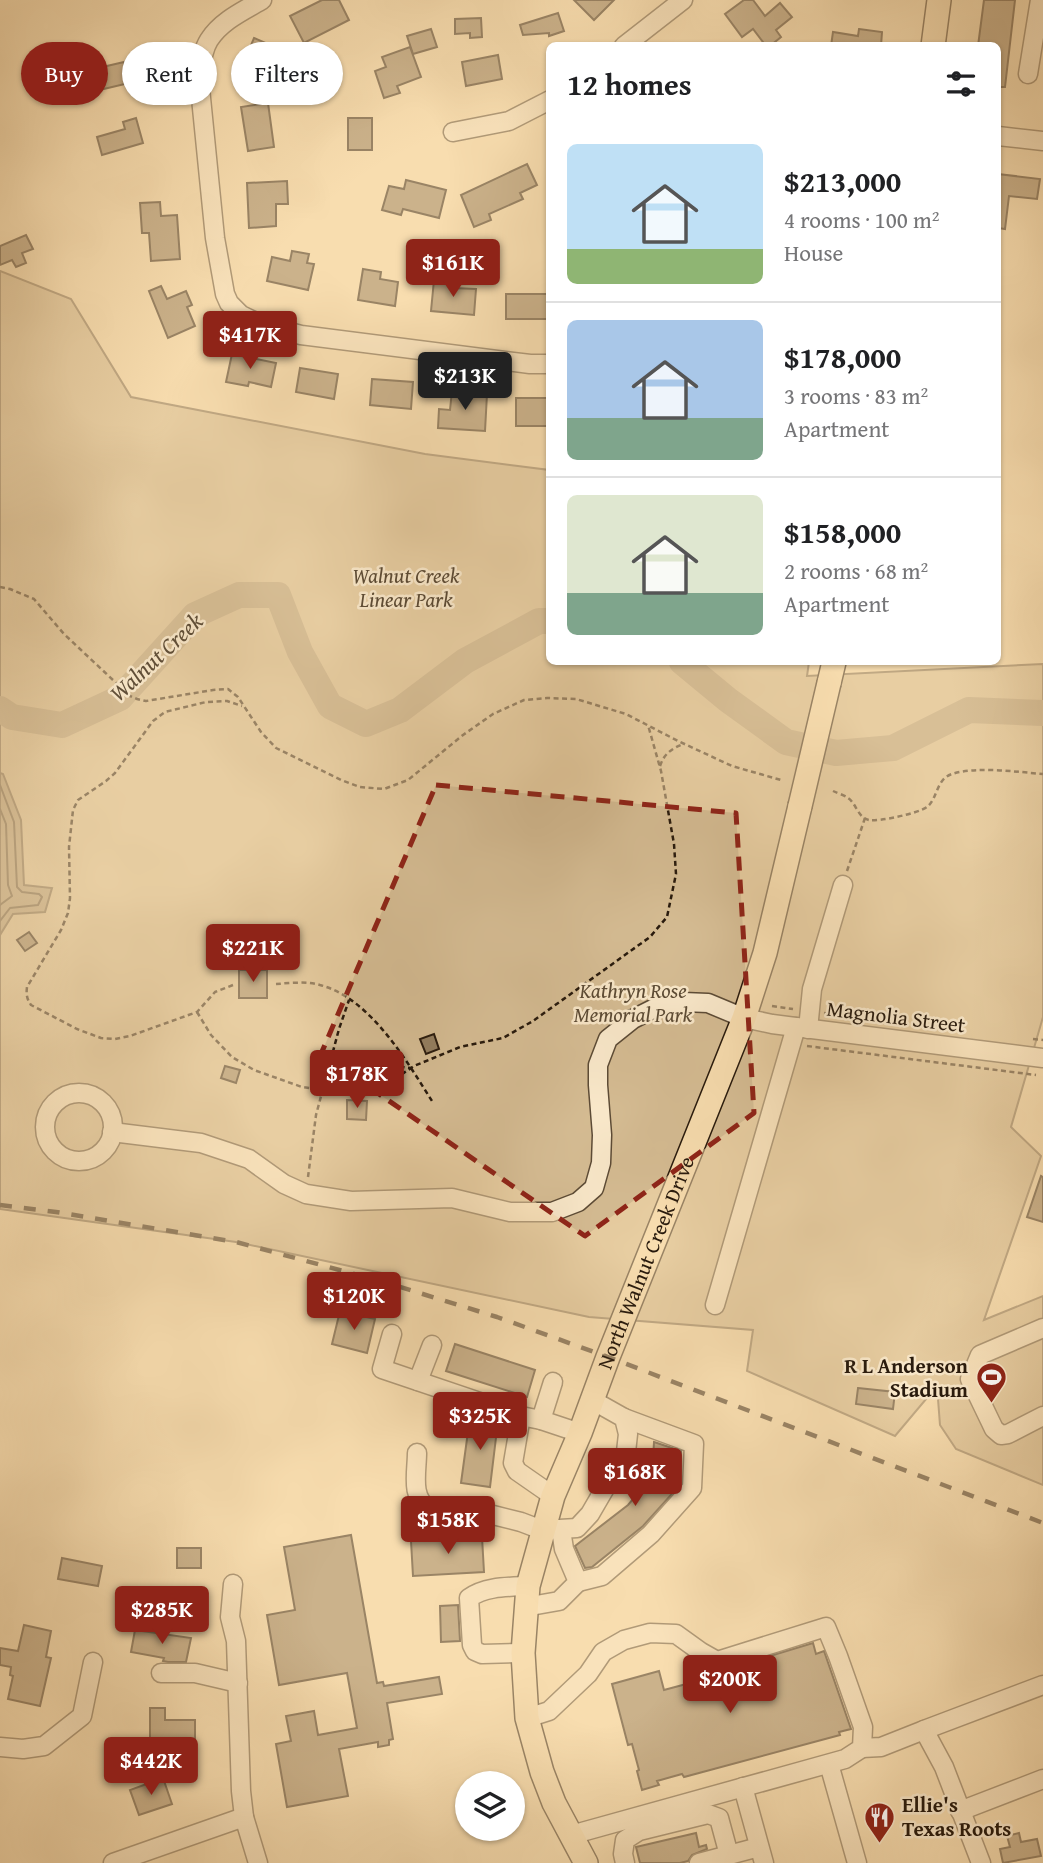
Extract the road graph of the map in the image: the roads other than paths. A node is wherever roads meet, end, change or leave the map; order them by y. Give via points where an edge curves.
1 (262, 0) edge
2 (683, 0) edge
3 (939, 0) edge
4 (1040, 0) edge
5 (1040, 21) edge
6 (629, 42) edge
7 (934, 42) edge
8 (1028, 74) dead end
9 (546, 102) edge
10 (453, 132) dead end
11 (1001, 136) edge
12 (1043, 141) edge
13 (546, 364) edge
14 (831, 672) edge
15 (843, 885) road end
16 (744, 1018) junction
17 (798, 1033) junction
18 (1043, 1058) edge
19 (112, 1132) dead end
20 (715, 1305) dead end
21 (1043, 1328) edge
22 (392, 1334) dead end
23 (432, 1345) dead end
24 (418, 1381) junction
25 (553, 1382) dead end
26 (592, 1400) junction
27 (521, 1416) junction
28 (1043, 1416) edge
29 (624, 1418) junction
30 (541, 1420) junction
31 (580, 1433) junction
32 (417, 1453) dead end
33 (553, 1496) junction
34 (552, 1530) junction
35 (578, 1582) junction
36 (233, 1584) dead end
37 (527, 1597) junction
38 (523, 1653) junction
39 (93, 1662) dead end
40 (161, 1673) dead end
41 (238, 1683) junction
42 (1043, 1685) edge
43 (527, 1718) junction
44 (924, 1730) junction
45 (0, 1748) edge
46 (862, 1748) junction
47 (829, 1764) junction
48 (1043, 1779) edge
49 (743, 1787) junction
50 (960, 1811) junction
51 (244, 1817) junction
52 (571, 1835) junction
53 (729, 1855) junction
54 (762, 1855) edge
55 (113, 1863) edge
56 (258, 1863) edge
57 (586, 1863) edge
58 (625, 1863) edge
59 (699, 1863) edge
60 (857, 1863) edge
61 (981, 1863) edge

1 - 13 street via 227,20 208,41 199,78 215,239 229,303 262,326 301,335
2 - 6 street
3 - 7 main road
4 - 5 street
5 - 8 street
9 - 10 street via 509,121
11 - 12 street
14 - 16 main road, North Walnut Creek Drive, bridge via 765,953
15 - 17 street
16 - 17 street, Magnolia Street
16 - 19 street, Magnolia Street via 709,1003 663,1004 608,1039 598,1065 602,1135 594,1188 578,1202 552,1212 510,1212 452,1198 351,1201 306,1194 249,1158 201,1143
16 - 26 main road, North Walnut Creek Drive
17 - 18 street, Magnolia Street
17 - 20 street
21 - 28 street via 980,1355 970,1379 1001,1435
22 - 24 street via 382,1369
23 - 24 street
24 - 27 street
25 - 30 street
26 - 29 street
26 - 31 main road, North Walnut Creek Drive
27 - 30 street
27 - 33 street via 513,1463 517,1471
29 - 34 street via 626,1452 590,1514 577,1528
29 - 35 street via 694,1444 692,1488 651,1534 602,1576
30 - 31 street
31 - 33 main road, North Walnut Creek Drive
32 - 34 street via 417,1495 429,1509 489,1514
33 - 34 main road, North Walnut Creek Drive
34 - 35 street
34 - 37 main road, North Walnut Creek Drive
35 - 37 street via 559,1601
36 - 41 street via 230,1617
37 - 38 main road, North Walnut Creek Drive
37 - 38 street via 498,1587 469,1598 475,1651
38 - 43 main road, North Walnut Creek Drive
39 - 45 street via 82,1716 44,1746
40 - 41 street via 195,1673
41 - 51 street
42 - 44 street
43 - 46 street via 549,1711 588,1674 603,1652 624,1640 676,1633 717,1661 826,1627 863,1727
43 - 52 main road, North Walnut Creek Drive via 546,1782
44 - 46 street via 881,1747
44 - 50 street
46 - 47 street
47 - 49 street
47 - 60 street
48 - 50 street
49 - 52 street
49 - 54 street
50 - 61 street
51 - 55 street
51 - 56 street
52 - 57 main road, North Walnut Creek Drive
53 - 54 street
53 - 58 street via 719,1818 708,1814 639,1831 625,1840
53 - 59 street

